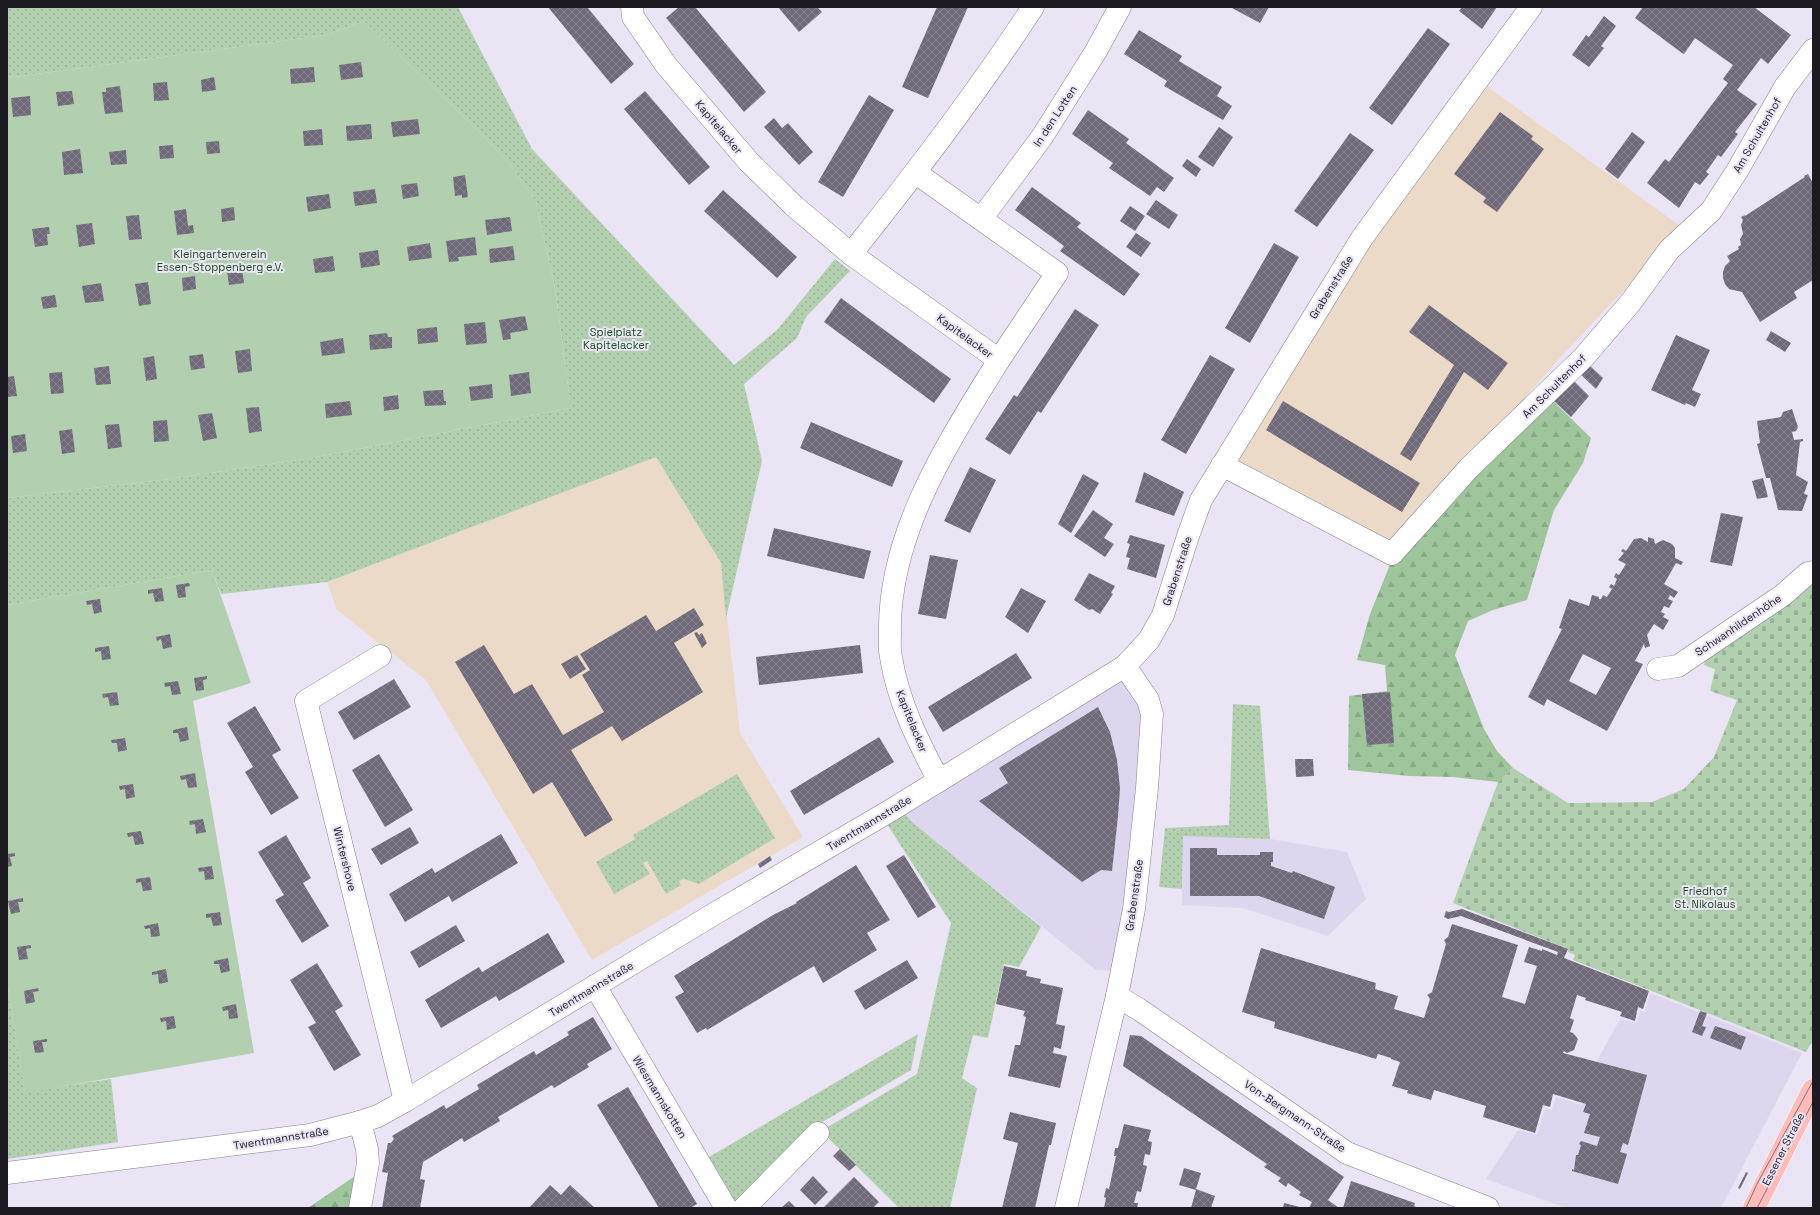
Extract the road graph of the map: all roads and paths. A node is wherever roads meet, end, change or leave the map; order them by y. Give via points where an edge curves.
1 (632, 7) edge
2 (1033, 7) edge
3 (1120, 7) edge
4 (1531, 7) edge
5 (1813, 50) edge
6 (916, 173) junction
7 (981, 219) junction
8 (851, 254) junction
9 (999, 360) junction
10 (1222, 465) junction
11 (1813, 572) edge
12 (380, 656) dead end
13 (1125, 666) junction
14 (1658, 669) dead end
15 (939, 781) junction
16 (595, 986) junction
17 (1117, 996) junction
18 (1813, 1090) edge
19 (405, 1101) junction
20 (360, 1122) junction
21 (818, 1133) dead end
22 (7, 1173) edge
23 (1480, 1207) edge
24 (360, 1208) edge
25 (726, 1208) edge
26 (744, 1208) edge
27 (1066, 1208) edge
28 (1754, 1208) edge

1 - 8 street, Kapitelacker via 633,17 666,65 749,162 794,206
2 - 6 street via 1000,58
3 - 7 street, In den Lotten via 1096,51 1042,137
4 - 10 street, Grabenstraße via 1362,238
5 - 10 street, Am Schultenhof via 1785,87 1711,211 1669,250 1631,302 1584,357 1469,468 1392,554
6 - 7 street
6 - 8 street
7 - 9 street via 1056,273
8 - 9 street, Kapitelacker
9 - 15 street, Kapitelacker via 938,462 920,501 896,573 890,611 890,655 899,694
10 - 13 street, Grabenstraße via 1202,500 1163,615 1149,640
11 - 14 street, Schwanhildenhöhe via 1808,573 1783,595 1678,666
12 - 19 street, Wintershove via 306,701
13 - 15 street, Twentmannstraße
13 - 17 street, Grabenstraße via 1148,700 1152,714 1134,909
15 - 16 street, Twentmannstraße
16 - 19 street, Twentmannstraße
16 - 25 street, Wiesmannskotten
17 - 23 street, Von-Bergmann-Straße via 1347,1153
17 - 27 street, Grabenstraße
18 - 28 main road, Essener Straße
19 - 20 street, Twentmannstraße via 378,1116
20 - 22 street, Twentmannstraße via 310,1135
20 - 24 street via 368,1163
21 - 26 street

